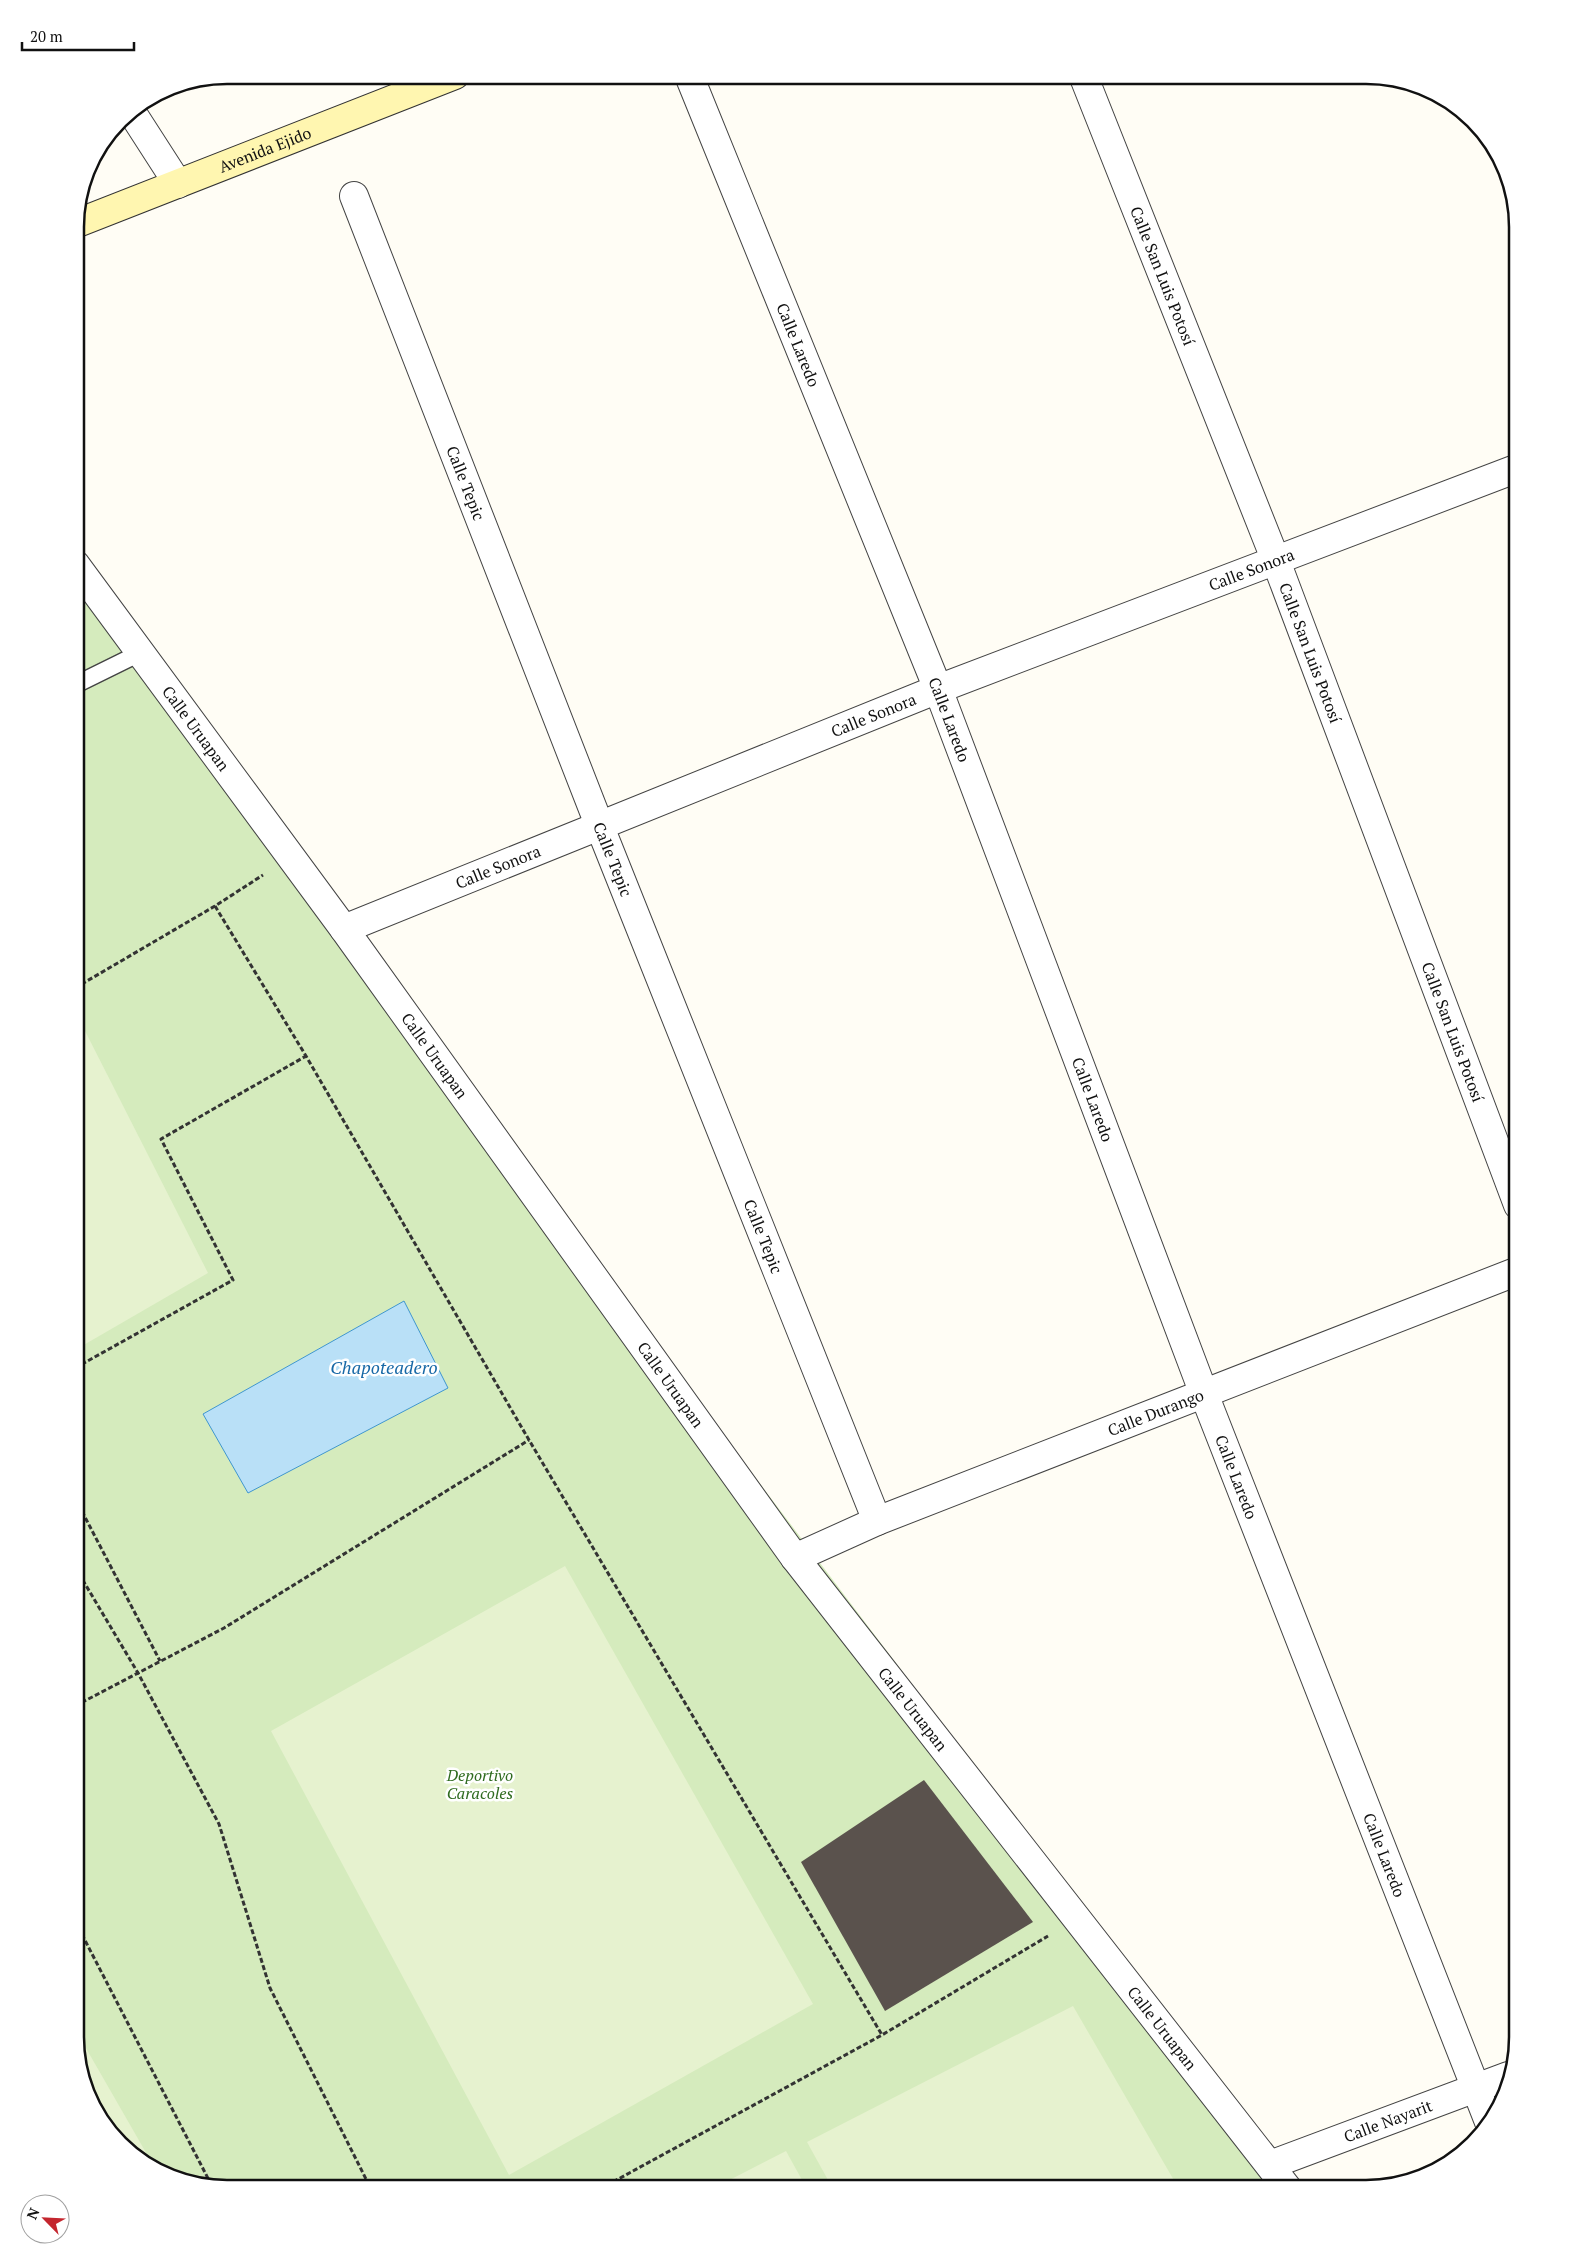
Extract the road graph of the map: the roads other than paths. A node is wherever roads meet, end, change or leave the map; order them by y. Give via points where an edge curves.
1 (432, 84) edge
2 (692, 84) edge
3 (1087, 84) edge
4 (134, 117) edge
5 (178, 184) junction
6 (354, 196) dead end
7 (84, 221) edge
8 (1509, 471) edge
9 (1276, 561) junction
10 (84, 576) edge
11 (140, 653) junction
12 (84, 681) edge
13 (938, 689) junction
14 (600, 827) junction
15 (344, 929) junction
16 (1509, 1181) edge
17 (1509, 1275) edge
18 (1204, 1394) junction
19 (877, 1522) junction
20 (795, 1558) junction
21 (1503, 2078) edge
22 (1477, 2088) junction
23 (1486, 2114) edge
24 (1270, 2165) junction
25 (1281, 2180) edge

1 - 5 main road, Avenida Ejido
2 - 13 street, Calle Laredo
3 - 9 street, Calle San Luis Potosí
4 - 5 street
5 - 7 main road, Avenida Ejido
6 - 14 street, Calle Tepic
8 - 9 street, Calle Sonora
9 - 13 street, Calle Sonora
9 - 16 street, Calle San Luis Potosí
10 - 11 street, Calle Uruapan
11 - 12 lane
11 - 15 street, Calle Uruapan
13 - 14 street, Calle Sonora
13 - 18 street, Calle Laredo
14 - 15 street, Calle Sonora
14 - 19 street, Calle Tepic
15 - 20 street, Calle Uruapan
17 - 18 street, Calle Durango
18 - 19 street, Calle Durango
18 - 22 street, Calle Laredo
19 - 20 street, Calle Durango
20 - 24 street, Calle Uruapan
21 - 22 street, Calle Nayarit
22 - 23 street, Calle Laredo
22 - 24 street, Calle Nayarit
24 - 25 street, Calle Uruapan

